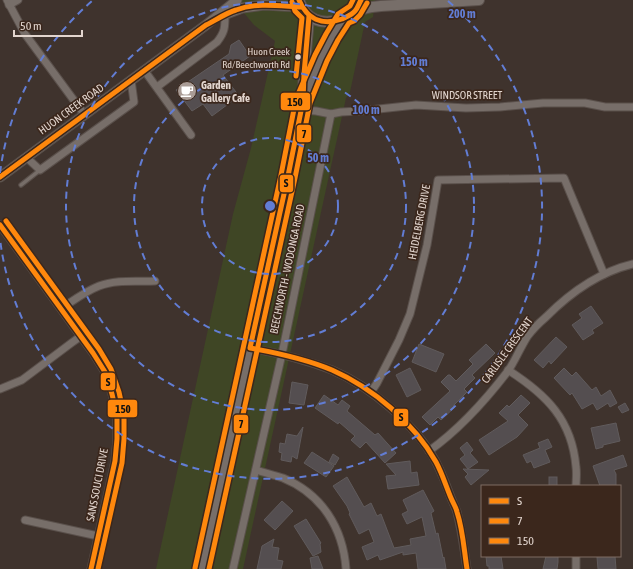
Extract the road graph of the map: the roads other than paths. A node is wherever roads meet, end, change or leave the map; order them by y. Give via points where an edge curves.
1 (18, 0) edge
2 (237, 0) edge
3 (361, 0) edge
4 (479, 0) edge
5 (8, 2) edge
6 (300, 3) edge
7 (355, 11) junction
8 (225, 15) junction
9 (309, 16) junction
10 (344, 18) junction
11 (206, 25) junction
12 (144, 70) junction
13 (131, 80) junction
14 (157, 87) junction
15 (302, 105) junction
16 (633, 107) edge
17 (84, 114) junction
18 (332, 114) junction
19 (191, 135) dead end
20 (26, 157) junction
21 (40, 170) junction
22 (0, 177) edge
23 (21, 185) dead end
24 (0, 225) edge
25 (633, 264) edge
26 (604, 274) junction
27 (155, 281) dead end
28 (62, 308) junction
29 (81, 336) junction
30 (250, 348) junction
31 (282, 354) junction
32 (508, 370) junction
33 (0, 389) edge
34 (371, 392) junction
35 (429, 451) junction
36 (256, 470) junction
37 (576, 485) edge
38 (25, 520) dead end
39 (98, 536) junction
40 (576, 557) edge
41 (91, 569) edge
42 (202, 569) edge
43 (233, 569) edge
44 (346, 569) edge
45 (467, 569) edge
46 (576, 569) edge

1 - 5 street
2 - 11 street, HUON CREEK ROAD
3 - 7 main road
4 - 7 main road via 376,6
5 - 17 street via 26,34
6 - 8 street, HUON CREEK ROAD via 242,8
6 - 9 main road
7 - 10 main road
8 - 11 street, HUON CREEK ROAD
8 - 14 street via 225,28 217,42
9 - 10 main road via 326,22
9 - 15 main road, BEECHWORTH - WODONGA ROAD
10 - 15 main road, BEECHWORTH - WODONGA ROAD via 321,58
11 - 12 street, HUON CREEK ROAD
12 - 13 street, HUON CREEK ROAD
12 - 14 street
13 - 17 street, HUON CREEK ROAD
13 - 21 street via 134,102
14 - 19 street
15 - 18 street, WINDSOR STREET
15 - 30 main road, BEECHWORTH - WODONGA ROAD
16 - 18 street, WINDSOR STREET via 605,107 585,103 466,108 416,105
17 - 20 street, HUON CREEK ROAD
18 - 31 street, BEECHWORTH - WODONGA ROAD
20 - 21 street
20 - 22 street, HUON CREEK ROAD
21 - 23 lane
24 - 28 street, SANS SOUCI DRIVE
25 - 26 street, CARLISLE CRESCENT
26 - 32 street, CARLISLE CRESCENT via 573,292 551,311 527,337
26 - 34 street, HEIDELBERG DRIVE via 564,178 438,180 410,314 400,340
27 - 28 street via 101,285
28 - 29 street, SANS SOUCI DRIVE
29 - 33 street via 22,380
29 - 39 street, SANS SOUCI DRIVE via 105,372 117,416 115,461
30 - 31 street
30 - 42 main road, BEECHWORTH - WODONGA ROAD
31 - 34 street via 333,371
31 - 36 street, BEECHWORTH - WODONGA ROAD
32 - 35 street, CARLISLE CRESCENT via 482,403
32 - 37 street via 529,383 549,401 560,416 574,453
34 - 35 street via 414,431
35 - 45 street via 456,512
36 - 43 street, BEECHWORTH - WODONGA ROAD
36 - 44 street via 282,478 313,496 330,516 337,530 343,546
38 - 39 street
39 - 41 street, SANS SOUCI DRIVE
40 - 46 street

